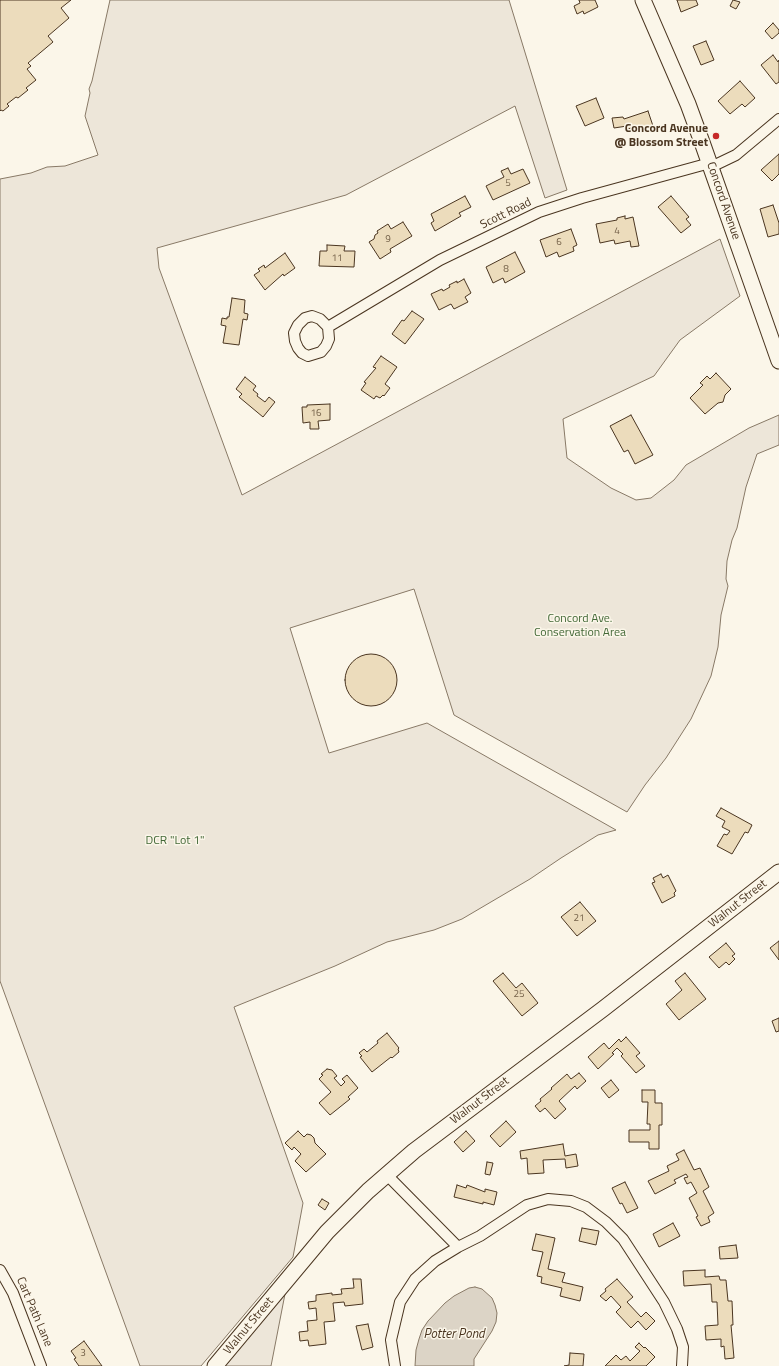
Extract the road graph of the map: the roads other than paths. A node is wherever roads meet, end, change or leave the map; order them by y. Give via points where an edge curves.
1 (643, 0) edge
2 (779, 119) edge
3 (711, 165) junction
4 (328, 327) dead end
5 (779, 361) edge
6 (779, 872) edge
7 (387, 1175) junction
8 (458, 1247) junction
9 (0, 1270) edge
10 (41, 1366) edge
11 (215, 1366) edge
12 (395, 1366) edge
13 (682, 1366) edge

1 - 3 street, Concord Avenue
2 - 3 street, Scott Road via 736,155
3 - 4 street, Scott Road via 582,198 539,212 440,260
3 - 5 street, Concord Avenue
6 - 7 street, Walnut Street via 416,1149
7 - 8 street
7 - 11 street, Walnut Street via 327,1232
8 - 12 street via 435,1261 415,1279 400,1302 391,1340
8 - 13 street via 480,1236 527,1205 548,1199 571,1201 586,1208 606,1222 623,1239 664,1302 683,1346
9 - 10 street, Cart Path Lane via 14,1293

